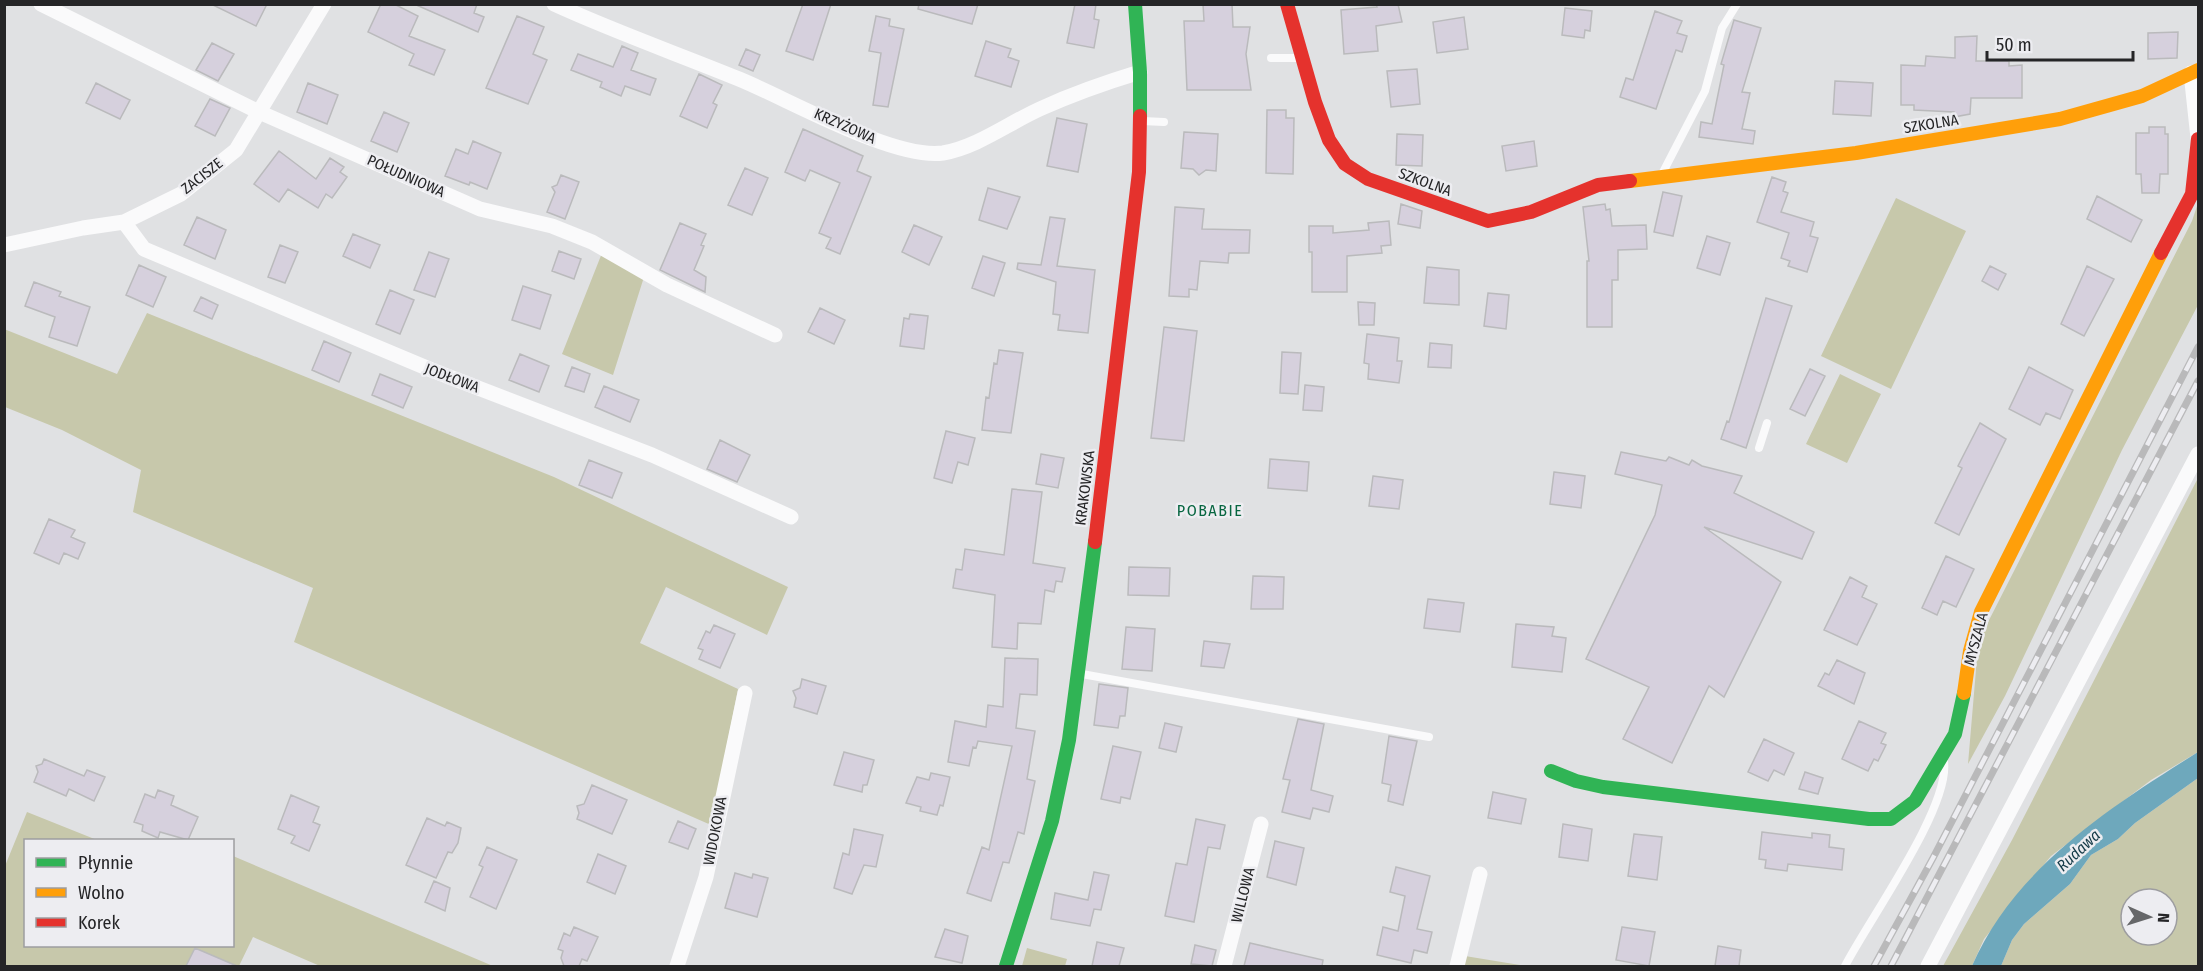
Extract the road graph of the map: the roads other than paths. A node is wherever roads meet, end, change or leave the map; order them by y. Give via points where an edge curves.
1 (41, 4) edge
2 (324, 4) edge
3 (554, 4) edge
4 (1135, 4) edge
5 (1287, 4) edge
6 (1737, 4) edge
7 (1271, 58) dead end
8 (1303, 58) junction
9 (1140, 72) junction
10 (2195, 72) edge
11 (259, 112) junction
12 (1140, 121) junction
13 (1164, 122) dead end
14 (2199, 138) edge
15 (1660, 178) junction
16 (124, 222) junction
17 (4, 244) edge
18 (775, 335) dead end
19 (1767, 423) dead end
20 (1759, 448) dead end
21 (2199, 454) edge
22 (791, 517) dead end
23 (1079, 674) junction
24 (745, 693) dead end
25 (1429, 736) dead end
26 (1943, 755) junction
27 (1551, 771) dead end
28 (1261, 824) dead end
29 (1480, 874) dead end
30 (677, 966) edge
31 (1006, 966) edge
32 (1224, 966) edge
33 (1457, 966) edge
34 (1845, 966) edge
35 (1928, 966) edge

1 - 11 street, POŁUDNIOWA
2 - 11 street, ZACISZE
3 - 9 street, KRZYŻOWA via 880,142 916,152 962,148 1042,108
4 - 9 street, KRAKOWSKA
5 - 8 street, SZKOLNA
6 - 15 lane via 1722,28 1705,91
7 - 8 lane
8 - 15 street, SZKOLNA via 1339,158 1368,178 1488,221 1532,213 1599,185
9 - 12 street, KRAKOWSKA
10 - 14 street, MYSZALA
10 - 15 street, SZKOLNA via 2142,96 2060,119 1857,153
11 - 16 street, ZACISZE via 236,150 181,194
11 - 18 street, POŁUDNIOWA via 480,209 552,226 592,242 667,285
12 - 13 lane
12 - 23 street, KRAKOWSKA via 1139,172
14 - 26 street, MYSZALA via 2192,194 1981,612 1956,734
16 - 17 street, ZACISZE
16 - 22 street, JODŁOWA via 144,249 434,371 652,455
19 - 20 lane
21 - 35 street
23 - 25 lane
23 - 31 street, KRAKOWSKA via 1053,820
24 - 30 street, WIDOKOWA via 706,877
26 - 27 street, MYSZALA via 1915,801 1891,819 1631,791 1576,781
26 - 34 lane via 1945,769 1940,796
28 - 32 street, WILLOWA
29 - 33 street

